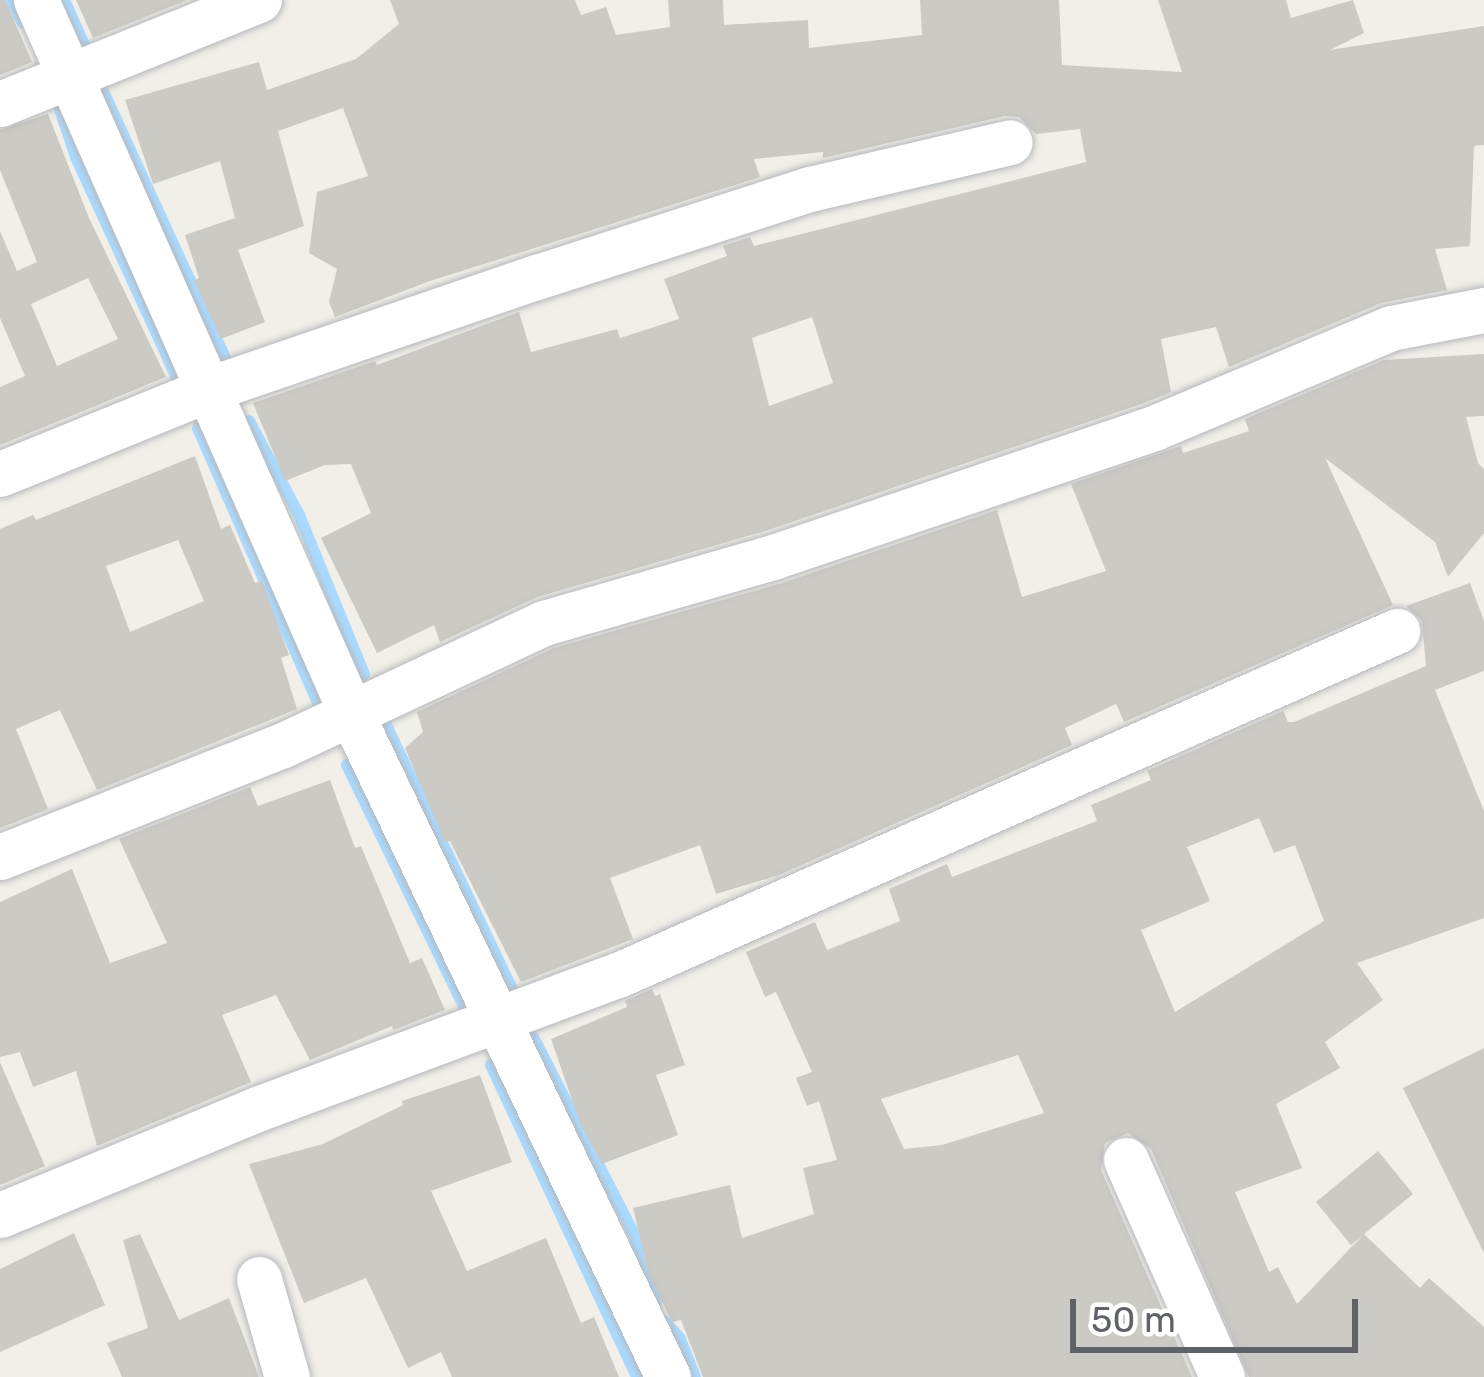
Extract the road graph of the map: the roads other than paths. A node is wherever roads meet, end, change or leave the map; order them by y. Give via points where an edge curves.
1 (35, 0) edge
2 (259, 0) edge
3 (70, 76) junction
4 (0, 104) edge
5 (1010, 142) dead end
6 (1484, 310) edge
7 (209, 389) junction
8 (0, 474) edge
9 (1396, 631) dead end
10 (351, 713) junction
11 (0, 857) edge
12 (496, 1022) junction
13 (1126, 1160) dead end
14 (0, 1215) edge
15 (259, 1279) dead end
16 (286, 1377) edge
17 (668, 1377) edge
18 (1222, 1377) edge

1 - 3 street
2 - 3 street
3 - 4 street
3 - 7 street
5 - 7 street via 810,189
6 - 10 street via 1391,328 1154,428 544,623
7 - 8 street
7 - 10 street
9 - 12 street
10 - 11 street
10 - 12 street
12 - 14 street
12 - 17 street
13 - 18 street
15 - 16 street

